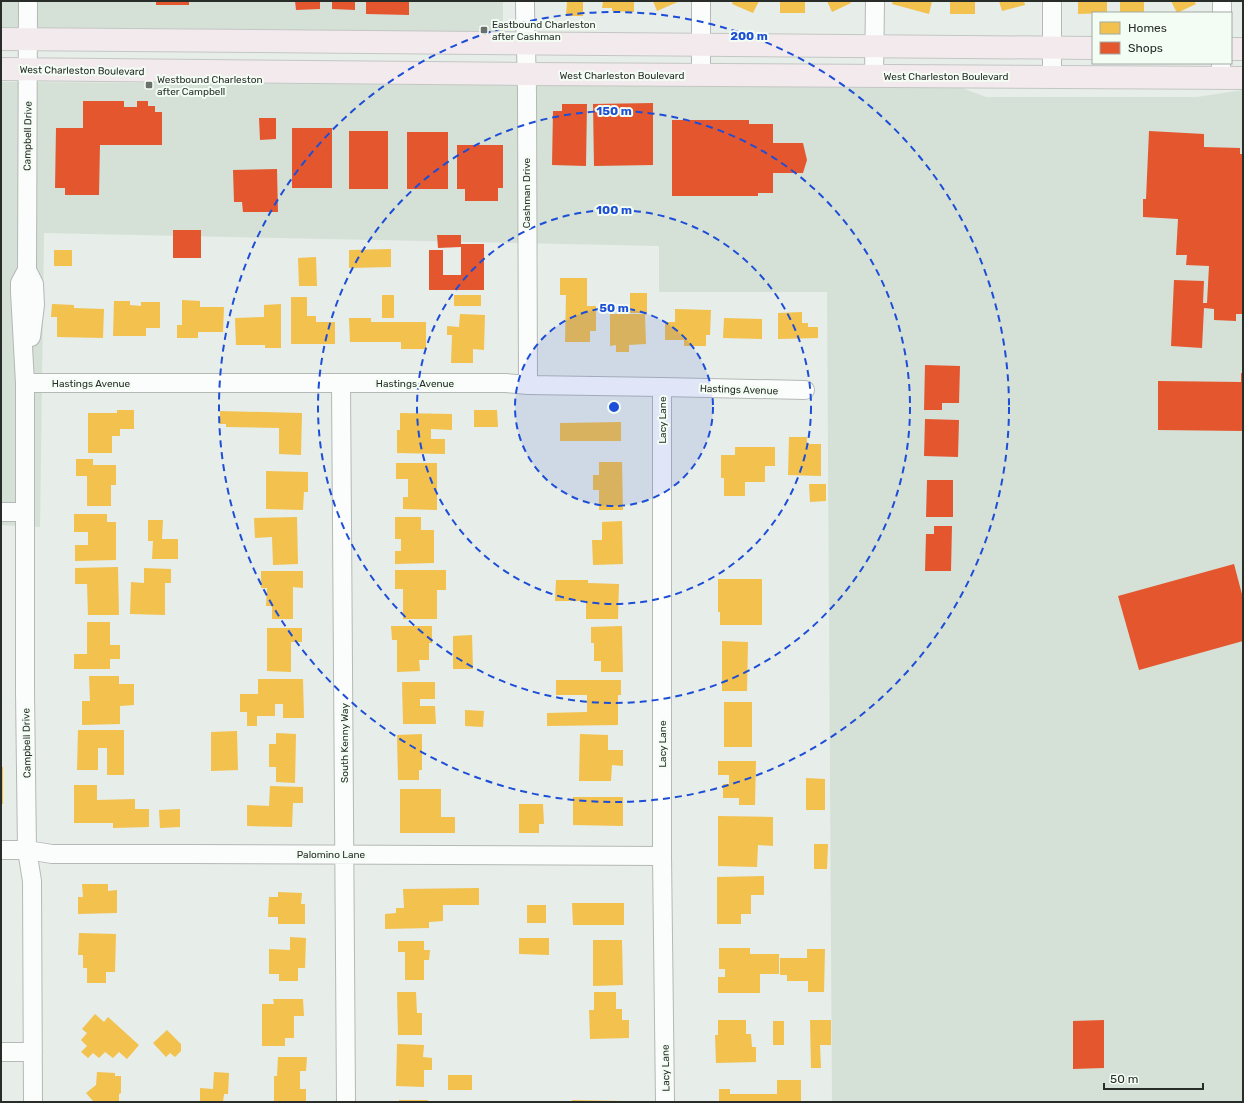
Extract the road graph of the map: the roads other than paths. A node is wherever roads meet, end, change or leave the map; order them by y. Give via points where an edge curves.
1 (28, 1) edge
2 (525, 1) edge
3 (701, 1) edge
4 (875, 1) edge
5 (1052, 1) edge
6 (1222, 1) edge
7 (1222, 12) edge
8 (1, 39) edge
9 (28, 39) junction
10 (525, 43) junction
11 (701, 45) junction
12 (875, 46) junction
13 (1052, 48) junction
14 (1092, 48) edge
15 (1232, 49) edge
16 (1243, 49) edge
17 (1, 69) edge
18 (28, 69) junction
19 (1221, 71) edge
20 (527, 74) junction
21 (701, 75) junction
22 (874, 76) junction
23 (1052, 77) junction
24 (1243, 78) edge
25 (25, 383) junction
26 (341, 384) junction
27 (528, 386) junction
28 (662, 387) junction
29 (805, 390) dead end
30 (1, 512) edge
31 (25, 512) junction
32 (1, 850) edge
33 (27, 850) junction
34 (344, 855) junction
35 (662, 856) junction
36 (1, 1052) edge
37 (33, 1052) junction
38 (33, 1102) edge
39 (346, 1102) edge
40 (665, 1102) edge

1 - 9 street, Campbell Drive
2 - 10 street, Cashman Drive
3 - 11 street
4 - 12 street
5 - 13 street
6 - 7 street
8 - 9 main road
9 - 10 main road
9 - 18 street, Campbell Drive
10 - 11 main road
10 - 20 street, Cashman Drive
11 - 12 main road
11 - 21 street
12 - 13 main road
12 - 22 street
13 - 14 main road
13 - 23 street
15 - 16 main road
17 - 18 main road, West Charleston Boulevard
18 - 20 main road, West Charleston Boulevard
18 - 25 street, Campbell Drive via 27,270 34,284 28,307
19 - 23 main road, West Charleston Boulevard
19 - 24 main road, West Charleston Boulevard
20 - 21 main road, West Charleston Boulevard
20 - 27 street, Cashman Drive
21 - 22 main road, West Charleston Boulevard
22 - 23 main road, West Charleston Boulevard
25 - 26 street, Hastings Avenue
25 - 31 street, Campbell Drive
26 - 27 street, Hastings Avenue via 506,383
26 - 34 street, South Kenny Way
27 - 28 street, Hastings Avenue
28 - 29 street, Hastings Avenue
28 - 35 street, Lacy Lane
30 - 31 street
31 - 33 street, Campbell Drive
32 - 33 street, Palomino Lane
33 - 34 street, Palomino Lane via 52,854
33 - 37 street, Campbell Drive via 32,881
34 - 35 street, Palomino Lane
34 - 39 street, South Kenny Way
35 - 40 street, Lacy Lane
36 - 37 street
37 - 38 street, Campbell Drive

